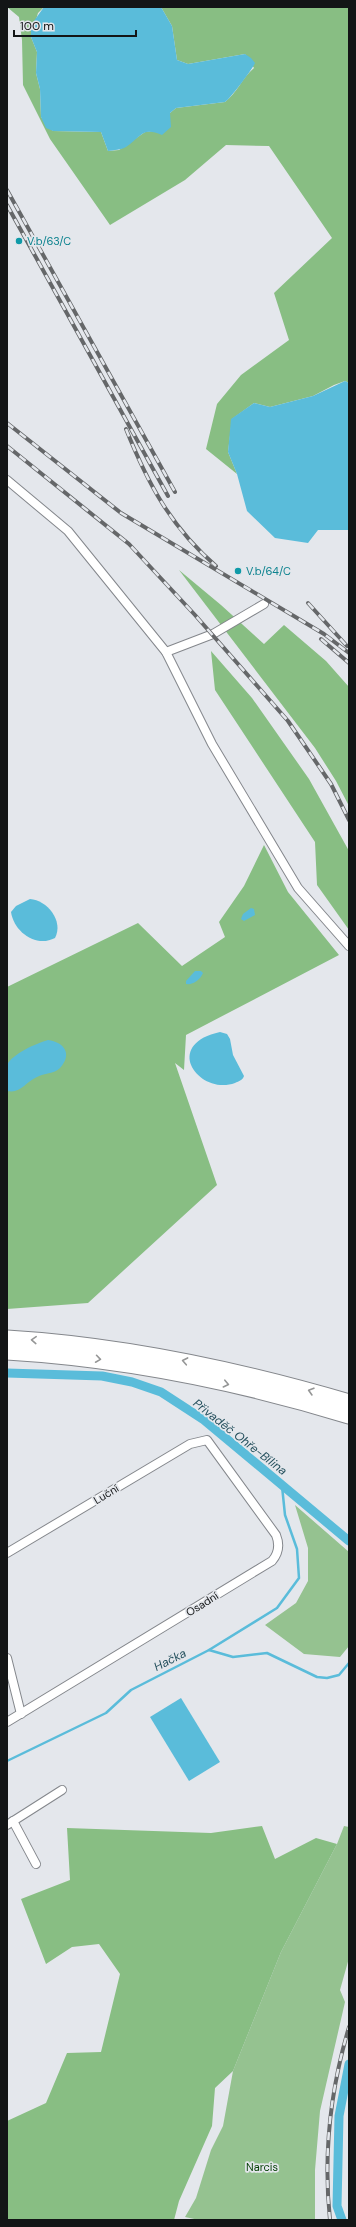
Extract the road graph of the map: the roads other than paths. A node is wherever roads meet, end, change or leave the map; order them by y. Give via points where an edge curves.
1 (7, 480) edge
2 (264, 604) dead end
3 (166, 652) junction
4 (349, 946) edge
5 (7, 1338) edge
6 (60, 1348) junction
7 (7, 1352) edge
8 (349, 1402) edge
9 (349, 1416) edge
10 (207, 1440) joint
11 (7, 1553) edge
12 (7, 1658) edge
13 (21, 1714) junction
14 (7, 1722) edge
15 (62, 1790) dead end
16 (10, 1823) edge
17 (36, 1864) dead end

1 - 3 street via 68,531
2 - 3 street via 213,634
3 - 4 street via 212,744 298,888
6 -> 5 highway
6 - 7 highway
8 -> 6 highway via 275,1381 132,1351
6 -> 9 highway via 273,1395
10 - 11 street, Luční via 190,1444
10 - 13 street, Osadní via 276,1535 276,1556 272,1561
12 - 13 street
13 - 14 street, Osadní
15 - 16 street
16 - 17 street

